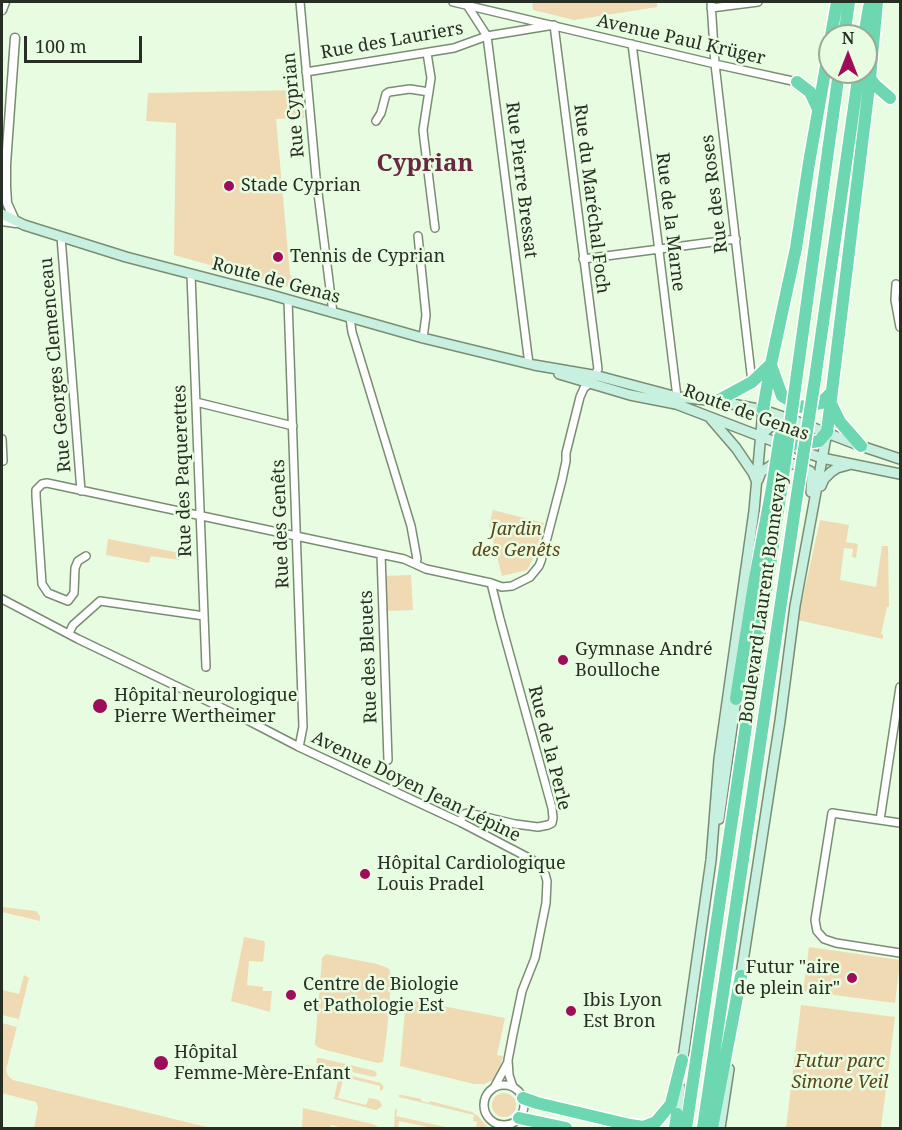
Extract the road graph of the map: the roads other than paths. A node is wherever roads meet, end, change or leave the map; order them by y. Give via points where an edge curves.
1 (5, 2) edge
2 (300, 2) edge
3 (453, 2) edge
4 (758, 2) edge
5 (837, 2) edge
6 (849, 2) edge
7 (869, 2) edge
8 (877, 2) edge
9 (466, 3) edge
10 (711, 5) edge
11 (2, 10) edge
12 (833, 24) edge
13 (846, 24) edge
14 (866, 24) edge
15 (873, 24) edge
16 (555, 25) junction
17 (487, 36) junction
18 (15, 38) dead end
19 (632, 44) junction
20 (427, 53) junction
21 (715, 64) junction
22 (306, 72) junction
23 (818, 76) edge
24 (797, 82) junction
25 (822, 84) edge
26 (837, 84) edge
27 (864, 84) edge
28 (865, 84) edge
29 (873, 84) edge
30 (429, 92) junction
31 (895, 99) edge
32 (6, 100) edge
33 (818, 109) junction
34 (866, 110) junction
35 (376, 121) dead end
36 (4, 189) edge
37 (2, 214) edge
38 (2, 221) edge
39 (16, 223) junction
40 (435, 228) dead end
41 (418, 236) dead end
42 (61, 237) junction
43 (736, 239) junction
44 (659, 249) junction
45 (583, 259) junction
46 (191, 274) junction
47 (896, 284) dead end
48 (288, 300) junction
49 (333, 313) junction
50 (351, 318) junction
51 (900, 327) edge
52 (423, 338) junction
53 (529, 364) junction
54 (771, 364) junction
55 (591, 380) junction
56 (752, 382) junction
57 (645, 388) junction
58 (630, 395) junction
59 (831, 398) junction
60 (676, 400) junction
61 (717, 401) junction
62 (196, 402) junction
63 (763, 410) junction
64 (707, 416) junction
65 (795, 419) junction
66 (293, 426) junction
67 (827, 432) junction
68 (760, 436) junction
69 (2, 439) edge
70 (783, 445) junction
71 (861, 446) junction
72 (822, 458) junction
73 (900, 459) edge
74 (3, 461) dead end
75 (851, 464) junction
76 (900, 474) edge
77 (757, 482) junction
78 (776, 489) junction
79 (81, 491) junction
80 (815, 503) junction
81 (199, 515) junction
82 (296, 536) junction
83 (805, 551) junction
84 (381, 554) junction
85 (86, 556) dead end
86 (416, 563) junction
87 (492, 583) junction
88 (2, 599) edge
89 (204, 616) junction
90 (69, 633) junction
91 (206, 667) dead end
92 (900, 687) edge
93 (736, 699) joint
94 (897, 729) edge
95 (299, 747) junction
96 (388, 760) dead end
97 (880, 820) junction
98 (460, 822) junction
99 (900, 823) edge
100 (711, 860) junction
101 (900, 953) edge
102 (741, 976) junction
103 (508, 1060) junction
104 (682, 1060) junction
105 (495, 1086) junction
106 (513, 1087) junction
107 (523, 1098) junction
108 (677, 1114) joint
109 (519, 1118) junction
110 (566, 1128) edge
111 (675, 1128) edge
112 (686, 1128) edge
113 (703, 1128) edge
114 (712, 1128) edge
115 (720, 1128) edge

1 - 11 street
2 - 22 street, Rue Cyprian
3 - 9 street, Avenue Paul Krüger
4 - 10 street
5 - 12 highway
6 - 13 highway
7 - 14 highway
8 - 15 highway
9 - 16 street, Avenue Paul Krüger
9 - 17 street, Rue Pierre Bressat
10 - 21 street, Rue des Roses
16 - 17 street, Rue des Lauriers
16 - 19 street, Avenue Paul Krüger
16 - 45 street, Rue du Maréchal Foch
17 - 20 street, Rue des Lauriers
17 - 53 street, Rue Pierre Bressat
18 - 32 street
19 - 21 street, Avenue Paul Krüger
19 - 44 street, Rue de la Marne
20 - 22 street, Rue des Lauriers
20 - 30 street
21 - 24 street, Avenue Paul Krüger
21 - 43 street, Rue des Roses
22 - 49 street, Rue Cyprian
23 - 24 highway via 813,81
24 - 33 highway via 810,92
25 - 33 highway
26 - 65 highway, bridge via 797,374
27 - 113 highway, Boulevard Laurent Bonnevay, bridge via 797,495
28 - 34 highway
29 - 31 highway
30 - 35 street via 388,92
30 - 40 street via 423,130
31 - 34 highway
32 - 36 street
33 - 54 highway via 796,248
34 - 59 highway
36 - 39 street
37 - 39 main road, Route de Genas
38 - 39 street
39 - 42 main road, Route de Genas
41 - 52 street via 426,315
42 - 46 main road, Route de Genas
42 - 79 street, Rue Georges Clemenceau
43 - 44 street
43 - 56 street, Rue des Roses
44 - 45 street
44 - 60 street, Rue de la Marne
45 - 55 street, Rue du Maréchal Foch via 598,369
46 - 48 main road, Route de Genas
46 - 62 street, Rue des Paquerettes
47 - 51 street via 894,300
48 - 49 main road, Route de Genas
48 - 66 street, Rue des Genêts
49 - 50 main road, Route de Genas
50 - 52 main road, Route de Genas
50 - 86 street via 411,526
52 - 53 main road, Route de Genas
53 - 55 main road, Route de Genas via 559,375
54 - 56 highway
54 - 59 highway via 782,396 801,407
54 - 63 highway
55 - 57 main road, Route de Genas
55 - 58 main road, Route de Genas
55 - 87 street via 580,397 539,566 530,577 512,586
56 - 61 highway
57 - 58 street
57 - 60 main road, Route de Genas
58 - 60 main road, Route de Genas
59 - 67 highway
59 - 71 highway via 840,422
60 - 61 main road, Route de Genas
60 - 64 main road, Route de Genas
61 - 63 main road, Route de Genas
62 - 66 street
62 - 81 street, Rue des Paquerettes
63 - 65 main road, Route de Genas
63 - 68 main road
64 - 68 main road, Route de Genas
64 - 77 main road via 736,448
65 - 67 main road, Route de Genas
65 - 68 main road via 770,427
65 - 78 highway, bridge via 780,437
66 - 82 street, Rue des Genêts
67 - 70 highway via 819,441
67 - 71 main road, Route de Genas
67 - 72 main road
68 - 70 main road, Route de Genas
68 - 77 main road
69 - 74 street
70 - 72 main road, Route de Genas
71 - 73 main road, Route de Genas
72 - 75 main road, Route de Genas
72 - 80 main road
75 - 76 main road, Route de Genas
75 - 80 main road via 837,468 824,479
77 - 83 main road via 761,472 772,465 794,464 810,471
77 - 100 main road via 719,759
78 - 93 highway via 755,578
78 - 112 highway, Boulevard Laurent Bonnevay
79 - 81 street
79 - 85 street via 47,483 36,490 42,584 48,593 68,602 74,593 75,568
80 - 83 main road
81 - 82 street
81 - 89 street, Rue des Paquerettes
82 - 84 street
82 - 95 street, Rue des Genêts via 303,727
83 - 102 main road
84 - 86 street
84 - 96 street, Rue des Bleuets
86 - 87 street via 426,569
87 - 98 street, Rue de la Perle via 553,818 549,825 538,826 469,813
88 - 90 street, Avenue Doyen Jean Lépine
89 - 90 street via 100,601
89 - 91 street, Rue des Paquerettes
90 - 95 street, Avenue Doyen Jean Lépine
92 - 94 street
93 - 100 main road
94 - 97 street
95 - 98 street, Avenue Doyen Jean Lépine
97 - 99 street
97 - 101 street via 832,813 815,920 817,931 836,944
98 - 103 street, Avenue Doyen Jean Lépine via 531,859 542,869 547,881 535,958 520,1000
100 - 104 main road
102 - 114 highway
102 - 115 main road
103 - 105 street, Avenue Doyen Jean Lépine
103 - 106 street, Avenue Doyen Jean Lépine
104 - 107 highway via 671,1104 656,1122 643,1127
104 - 108 main road
105 - 106 street
105 - 109 street via 484,1099 486,1115 499,1125
106 - 107 street
107 - 109 street
108 - 111 highway
109 - 110 highway

